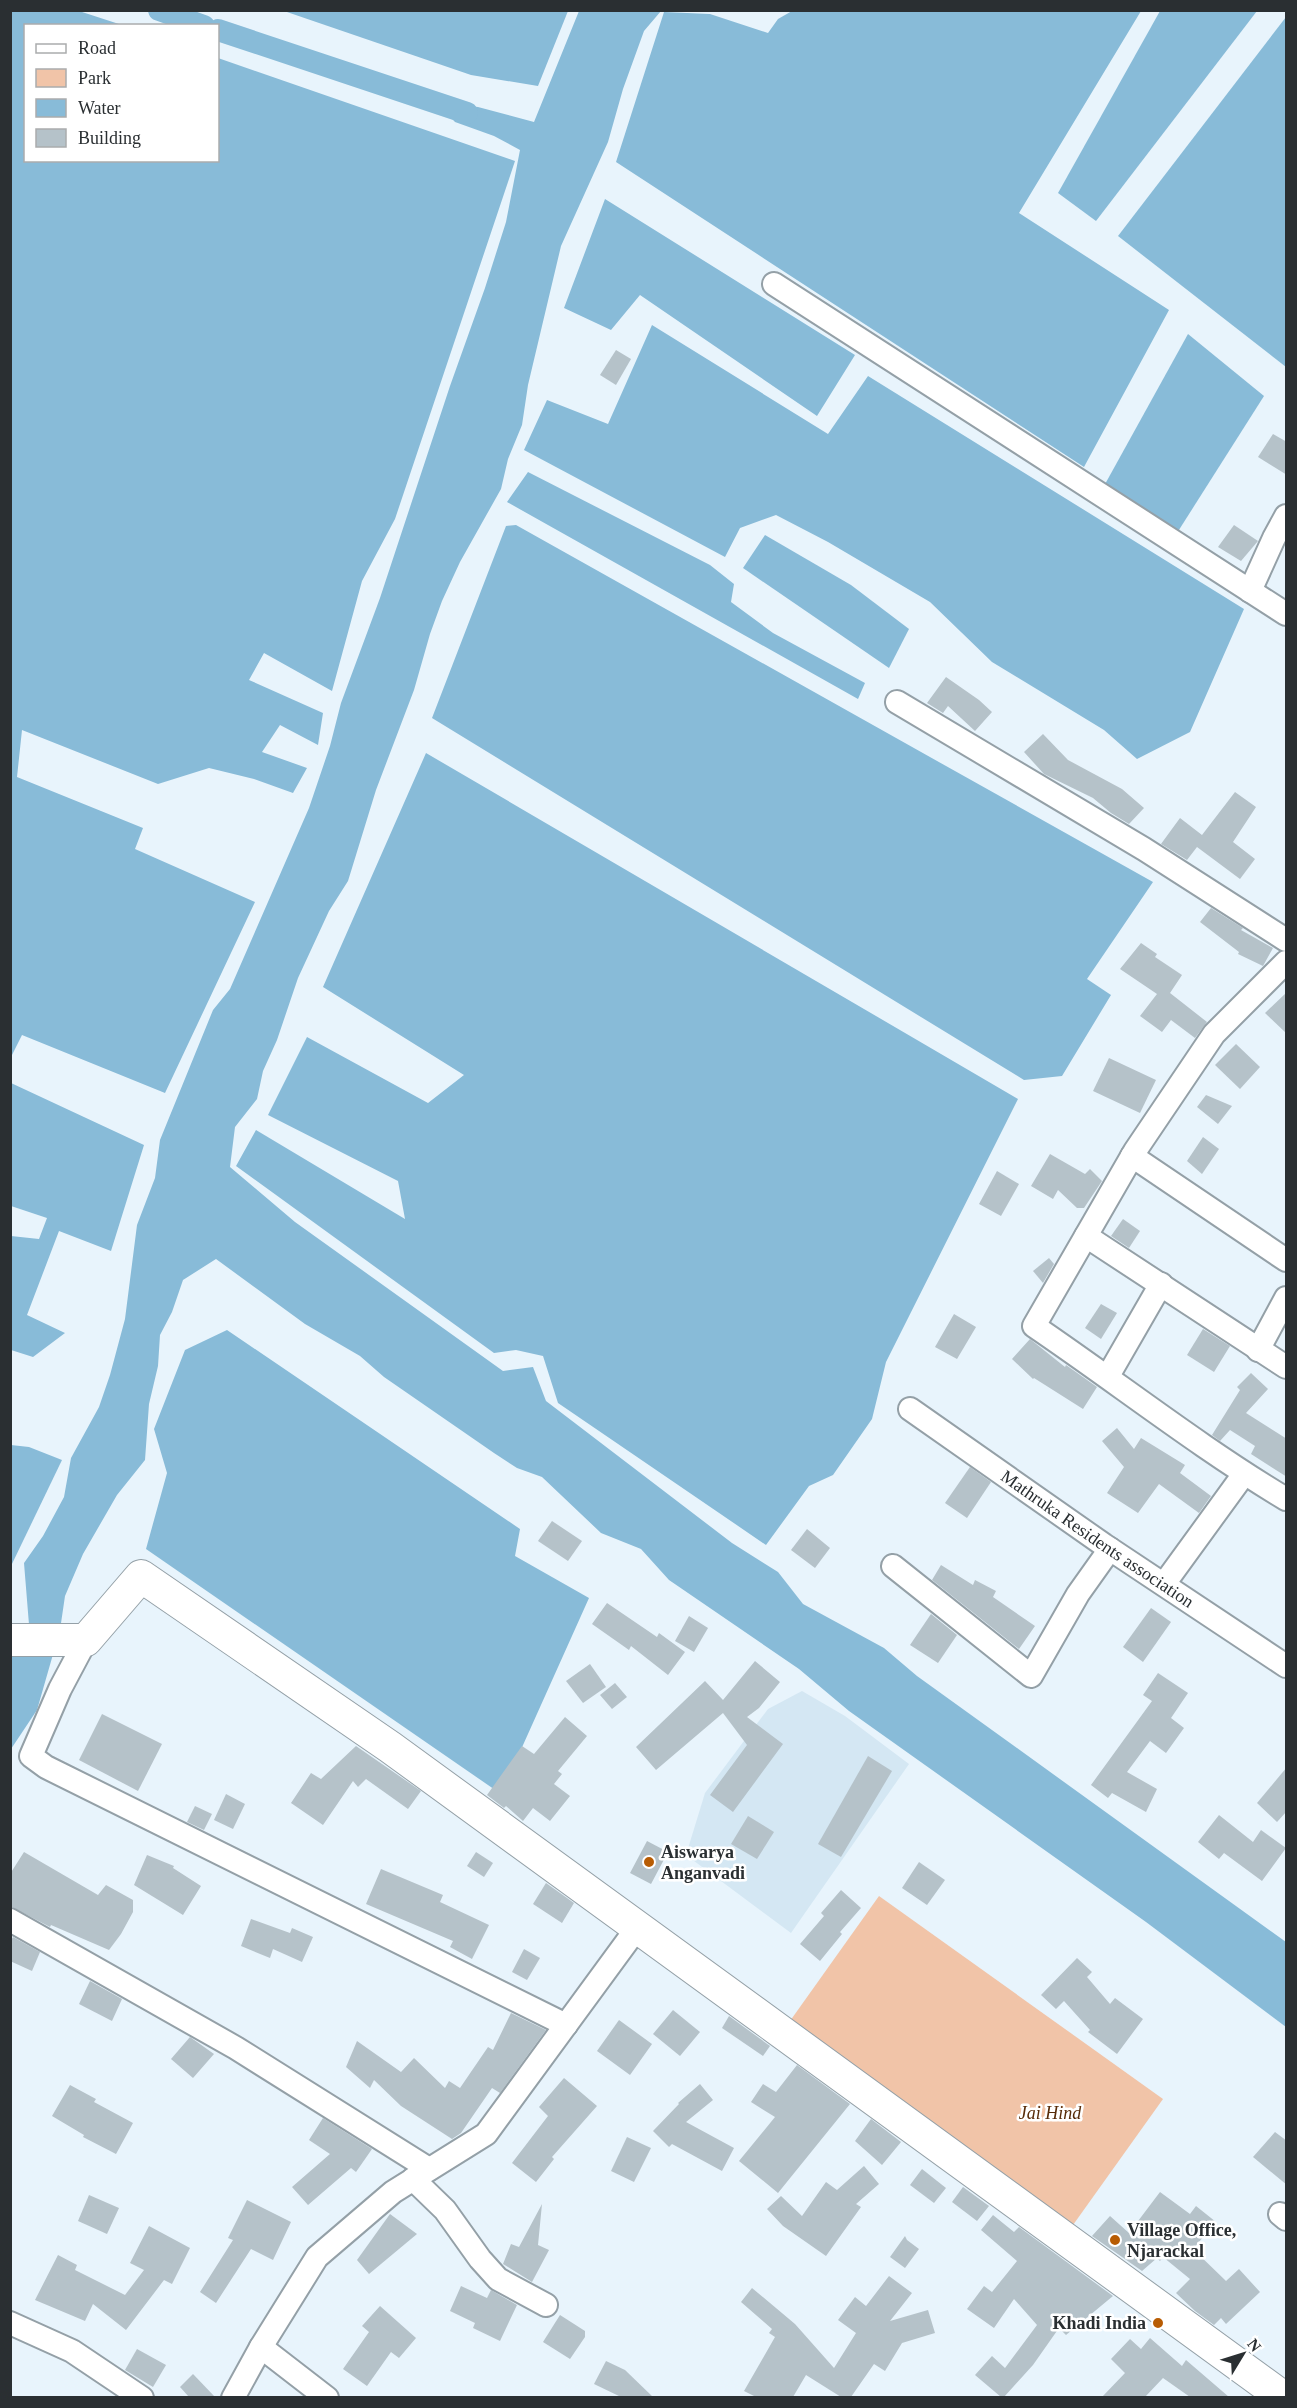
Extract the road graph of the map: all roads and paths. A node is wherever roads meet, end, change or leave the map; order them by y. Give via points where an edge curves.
1 (774, 284) dead end
2 (1287, 516) edge
3 (1250, 591) junction
4 (1287, 614) edge
5 (897, 702) dead end
6 (1287, 940) edge
7 (1287, 962) edge
8 (1132, 1156) junction
9 (1086, 1236) junction
10 (1287, 1260) edge
11 (1161, 1284) junction
12 (1287, 1298) edge
13 (1258, 1350) junction
14 (1287, 1367) edge
15 (1108, 1376) junction
16 (910, 1409) dead end
17 (1244, 1473) junction
18 (1287, 1499) edge
19 (1110, 1549) junction
20 (892, 1566) dead end
21 (1164, 1584) junction
22 (10, 1640) edge
23 (86, 1640) junction
24 (1287, 1666) edge
25 (10, 1920) edge
26 (637, 1928) junction
27 (566, 2025) junction
28 (421, 2174) junction
29 (546, 2305) dead end
30 (10, 2323) edge
31 (261, 2347) junction
32 (142, 2397) edge
33 (233, 2397) edge
34 (327, 2397) edge
35 (1284, 2397) edge

1 - 3 street
2 - 3 street
3 - 4 street
5 - 6 street via 1144,849
7 - 8 street via 1214,1034
8 - 9 street
8 - 10 street
9 - 11 street
9 - 15 street via 1034,1326
11 - 13 street
11 - 15 street
12 - 13 street
13 - 14 street
15 - 17 street
16 - 19 street, Mathruka Residents association
17 - 18 street
17 - 21 street
19 - 20 street via 1078,1594 1031,1676
19 - 21 street, Mathruka Residents association
21 - 24 street, Mathruka Residents association
22 - 23 main road
23 - 26 main road via 141,1576 390,1747
23 - 27 street via 31,1756 46,1767
25 - 28 street via 236,2048
26 - 27 street
26 - 35 main road
27 - 28 street via 486,2134
28 - 29 street via 498,2279
28 - 31 street via 393,2192 317,2257
30 - 32 street via 72,2351
31 - 33 street
31 - 34 street

